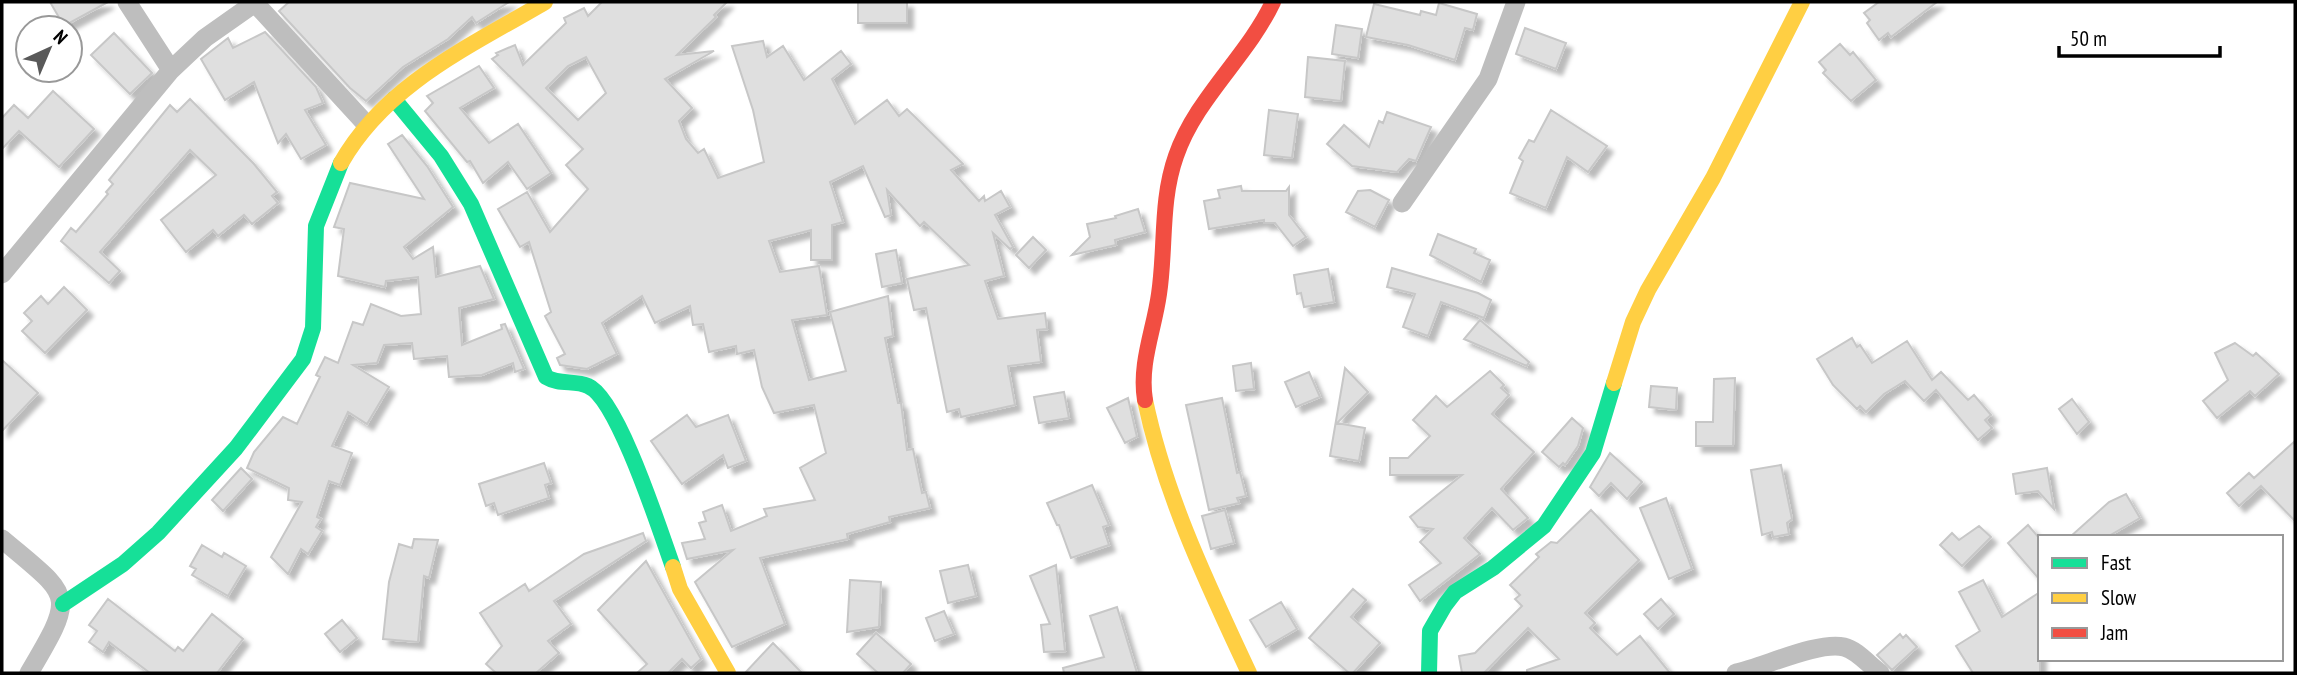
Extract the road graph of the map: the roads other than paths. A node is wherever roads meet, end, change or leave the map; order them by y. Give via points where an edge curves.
1 (127, 2) edge
2 (256, 2) edge
3 (545, 2) edge
4 (1273, 2) edge
5 (1516, 2) edge
6 (1802, 2) edge
7 (171, 70) junction
8 (394, 99) junction
9 (366, 124) junction
10 (1402, 203) dead end
11 (2, 274) edge
12 (2, 539) edge
13 (63, 604) junction
14 (29, 673) edge
15 (728, 673) edge
16 (1250, 673) edge
17 (1429, 673) edge
18 (1737, 673) edge
19 (1880, 673) edge

1 - 7 street
2 - 7 street via 205,38
2 - 9 street
3 - 8 street via 459,51
4 - 16 street via 1263,26 1203,104 1182,140 1168,185 1161,284 1143,383 1164,477
5 - 10 street via 1488,79
6 - 17 street via 1713,177 1648,290 1633,323 1593,453 1544,526 1455,592 1445,605 1430,631
7 - 11 street
8 - 9 street
8 - 15 street via 441,156 471,204 546,377 589,386 602,397 641,475 680,589
9 - 13 street via 341,162 314,237 316,291 311,342 294,377 142,549
12 - 13 street via 43,574
13 - 14 street via 60,621
18 - 19 street via 1816,649 1842,646

